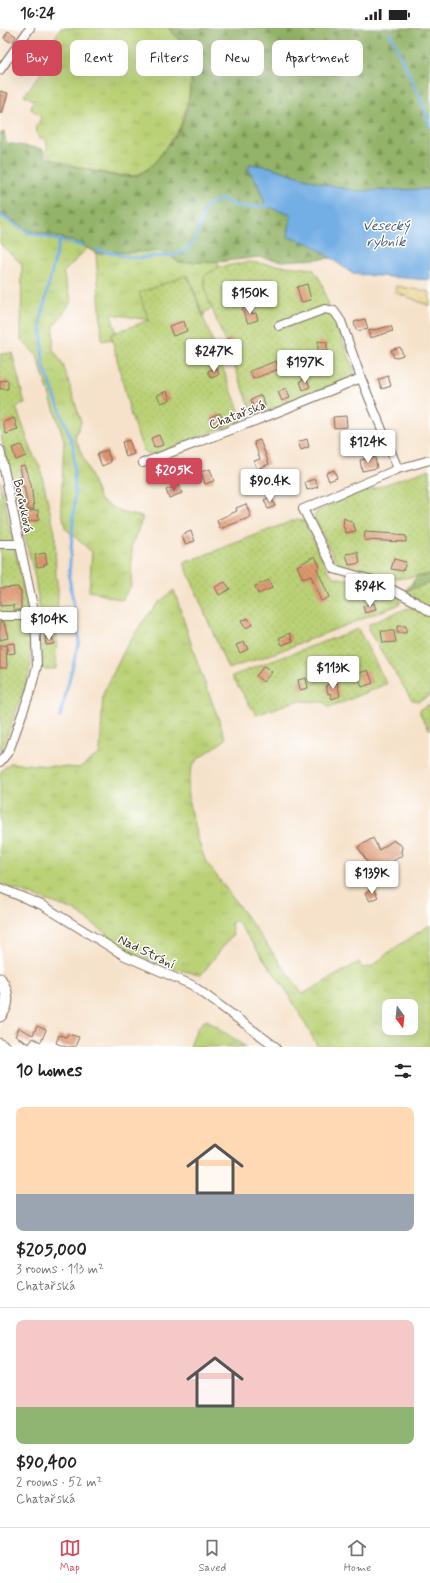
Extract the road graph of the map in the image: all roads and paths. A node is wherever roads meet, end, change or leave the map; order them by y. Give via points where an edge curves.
1 (30, 28) edge
2 (0, 70) edge
3 (279, 326) dead end
4 (361, 378) junction
5 (0, 450) edge
6 (430, 460) edge
7 (143, 463) dead end
8 (398, 469) junction
9 (0, 544) edge
10 (20, 544) junction
11 (430, 612) edge
12 (0, 616) edge
13 (35, 616) junction
14 (0, 762) edge
15 (0, 888) edge
16 (0, 979) edge
17 (0, 1016) edge
18 (0, 1043) edge
19 (8, 1047) edge
20 (276, 1047) edge

1 - 2 street
3 - 4 street via 325,309 334,311 341,321
4 - 7 street, Chatařská
4 - 8 street
5 - 10 street, Borůvková
6 - 8 street
8 - 11 street via 303,509 334,569 376,580
9 - 10 street, Borůvková
10 - 13 street, Borůvková
12 - 13 street
13 - 14 street, Borůvková via 37,666 9,751
15 - 20 street, Nad Strání via 42,905 125,956 192,985
16 - 17 street via 7,996 6,1006
18 - 19 street

